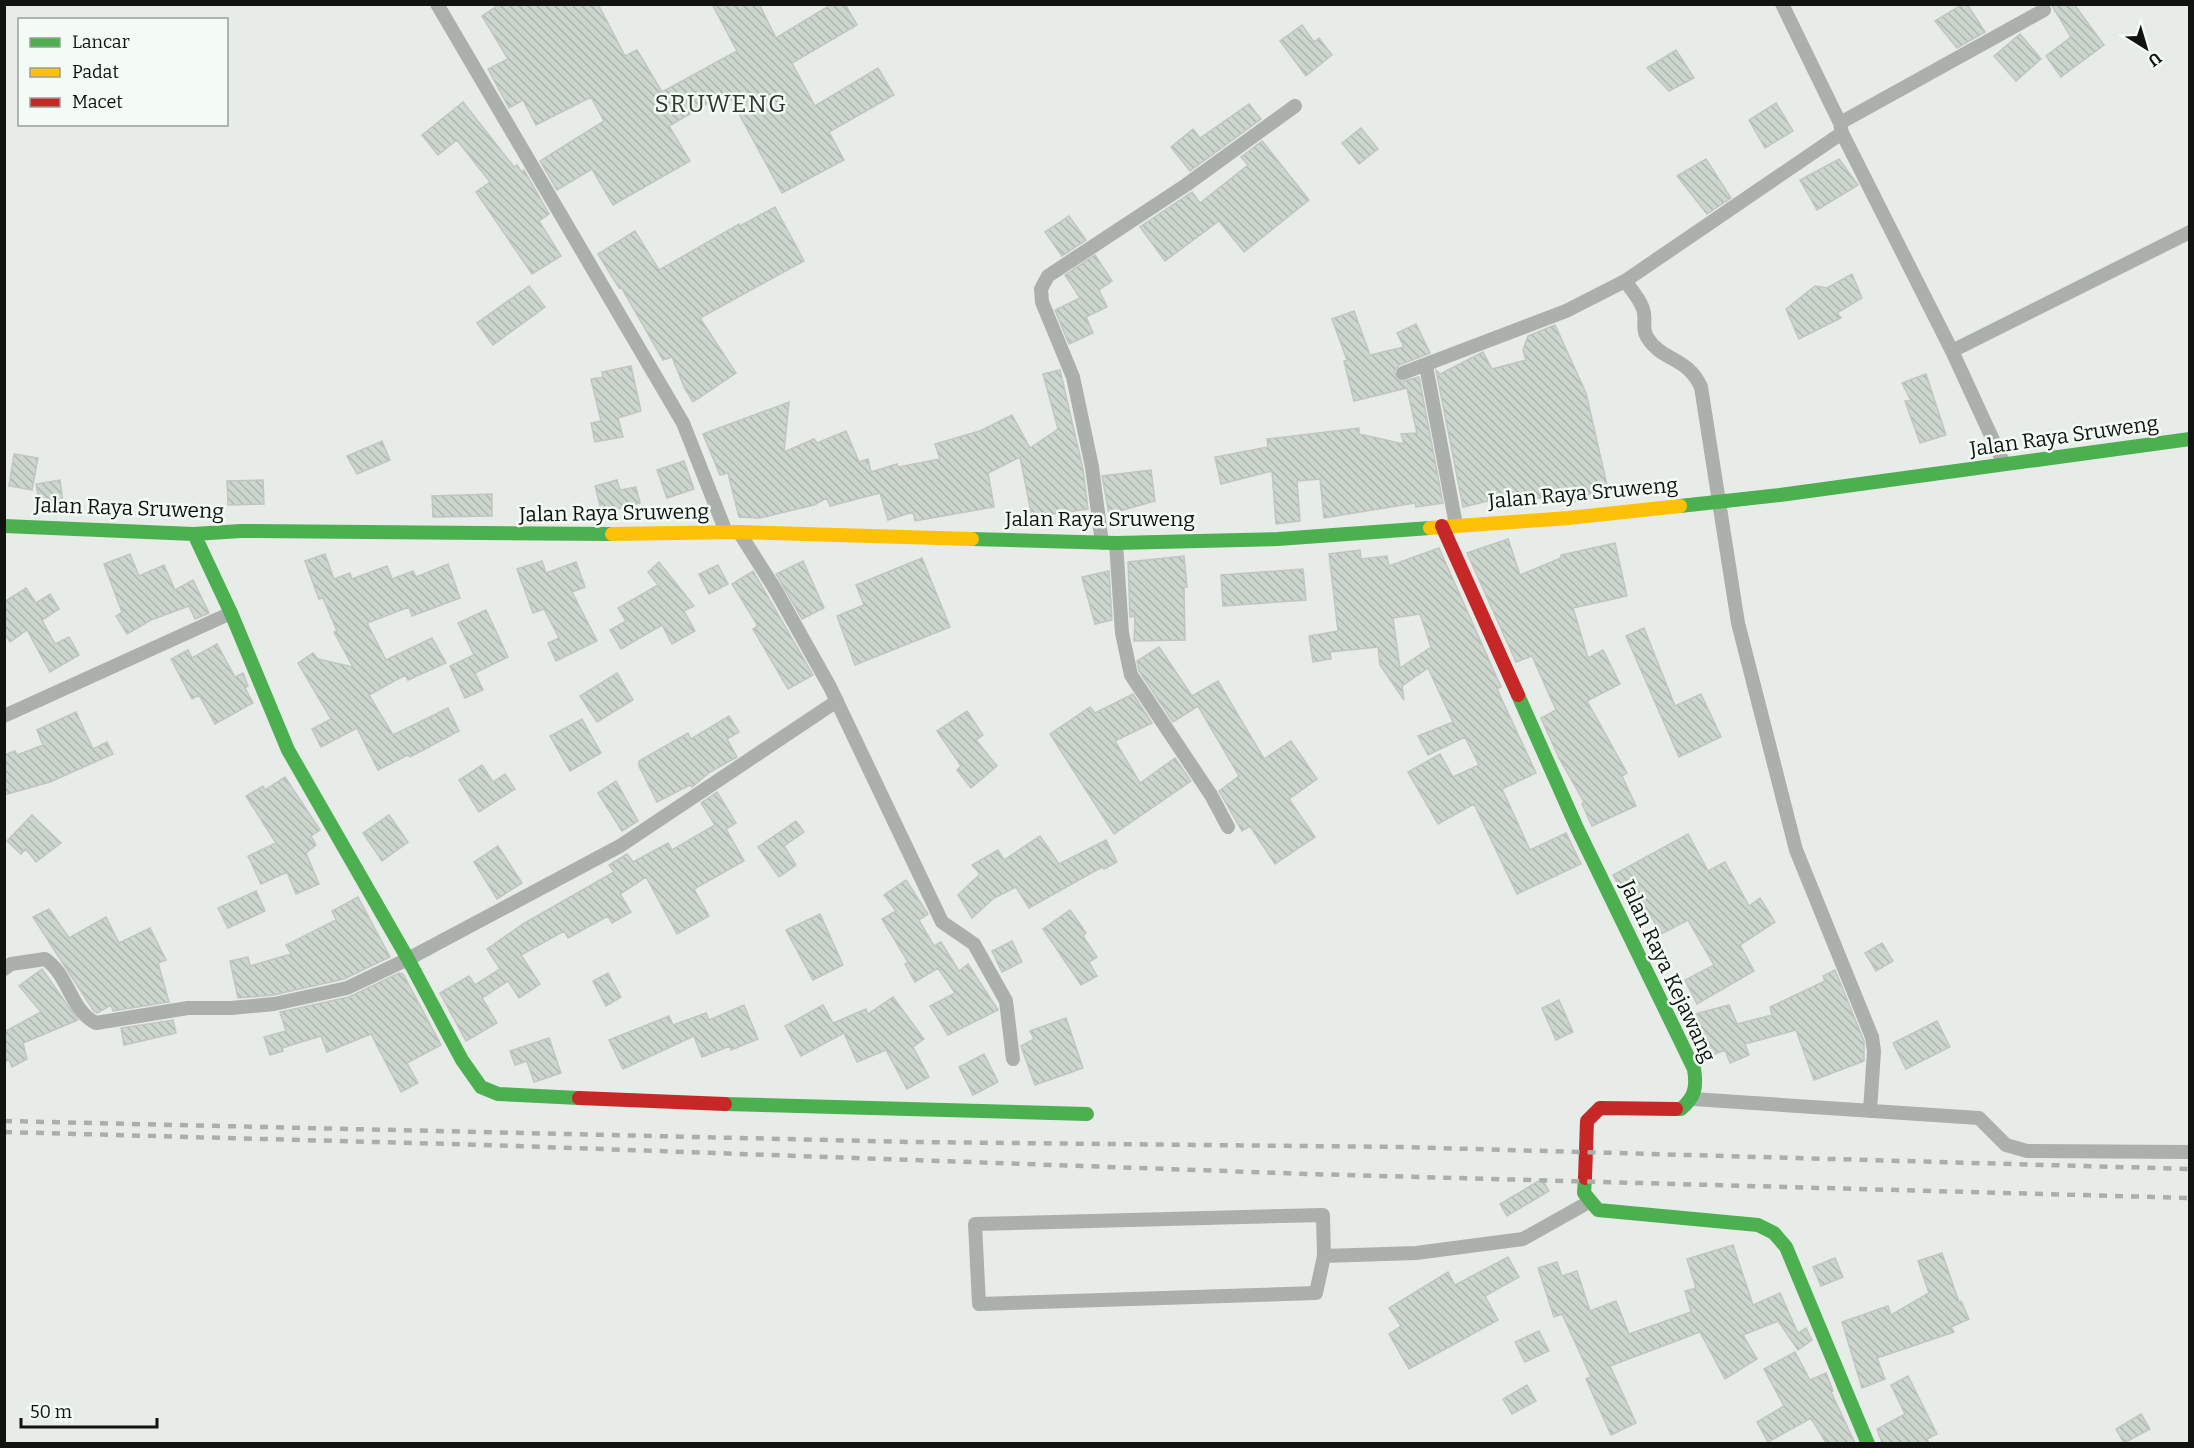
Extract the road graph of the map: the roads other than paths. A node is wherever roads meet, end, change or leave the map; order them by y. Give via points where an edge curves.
1 (437, 4) edge
2 (1782, 4) edge
3 (2044, 9) dead end
4 (1295, 106) dead end
5 (1841, 128) junction
6 (2190, 232) edge
7 (1625, 281) junction
8 (1952, 351) junction
9 (1426, 366) junction
10 (1403, 373) dead end
11 (2190, 439) edge
12 (2004, 464) junction
13 (1718, 502) junction
14 (4, 526) edge
15 (1449, 526) junction
16 (733, 532) junction
17 (194, 534) junction
18 (1109, 543) junction
19 (231, 613) junction
20 (837, 701) junction
21 (4, 716) edge
22 (1228, 827) dead end
23 (408, 960) junction
24 (4, 969) edge
25 (1013, 1059) dead end
26 (1693, 1100) junction
27 (1870, 1111) junction
28 (1087, 1114) dead end
29 (2190, 1152) edge
30 (1589, 1202) junction
31 (1324, 1256) junction
32 (1868, 1443) edge

1 - 16 street via 683,423
2 - 5 street
3 - 5 street
4 - 18 street via 1048,276 1041,289 1042,302 1073,377
5 - 7 street
5 - 8 street
6 - 8 street
7 - 9 street via 1566,311
7 - 13 street via 1643,308 1642,327 1648,339 1666,356 1686,365 1701,387
8 - 12 street
9 - 10 street
9 - 15 street
11 - 12 main road, Jalan Raya Sruweng
12 - 13 main road, Jalan Raya Sruweng
13 - 15 main road, Jalan Raya Sruweng
13 - 27 street via 1738,623 1796,850 1872,1037
14 - 17 main road, Jalan Raya Sruweng
15 - 18 main road, Jalan Raya Sruweng via 1278,539
15 - 26 main road, Jalan Raya Kejawang via 1576,828 1694,1069 1697,1088
16 - 17 main road, Jalan Raya Sruweng via 634,536 241,531
16 - 18 main road, Jalan Raya Sruweng
16 - 20 street via 775,589
17 - 19 main road
18 - 22 street via 1131,675
19 - 21 street
19 - 23 main road via 288,750
20 - 23 street via 620,846
20 - 25 street via 942,922 974,944 1006,1000
23 - 24 street via 347,988 274,1004 188,1008 96,1023 88,1019 72,998 57,967 45,959 11,964
23 - 28 main road via 462,1060 481,1087 498,1094 942,1113
26 - 27 street
26 - 30 main road via 1681,1109 1599,1108 1592,1113 1587,1121 1583,1182
27 - 29 street via 1979,1118 2006,1145 2027,1151
30 - 31 street via 1523,1239 1416,1253
30 - 32 main road via 1598,1210 1758,1224 1774,1233 1786,1247
31 - 31 street via 1316,1293 979,1304 975,1224 1323,1215

